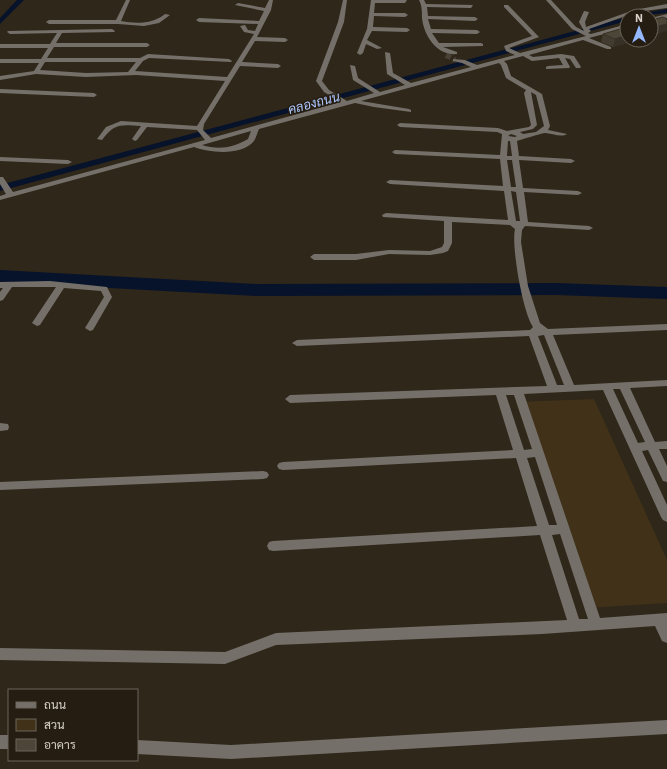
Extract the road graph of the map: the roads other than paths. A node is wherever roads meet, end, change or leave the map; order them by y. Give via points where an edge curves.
1 (128, 0) edge
2 (271, 0) edge
3 (345, 0) edge
4 (373, 0) edge
5 (421, 0) edge
6 (548, 0) edge
7 (405, 2) dead end
8 (238, 5) dead end
9 (424, 6) junction
10 (471, 6) dead end
11 (506, 6) dead end
12 (667, 6) edge
13 (268, 10) junction
14 (586, 12) dead end
15 (372, 14) junction
16 (167, 15) dead end
17 (405, 15) dead end
18 (425, 17) junction
19 (475, 19) dead end
20 (199, 20) dead end
21 (49, 22) dead end
22 (118, 22) junction
23 (262, 23) junction
24 (243, 26) dead end
25 (619, 28) edge
26 (370, 29) junction
27 (408, 30) dead end
28 (62, 31) junction
29 (112, 31) dead end
30 (428, 31) junction
31 (10, 32) dead end
32 (477, 32) dead end
33 (257, 33) junction
34 (589, 34) junction
35 (253, 39) junction
36 (285, 40) dead end
37 (364, 41) junction
38 (52, 45) junction
39 (147, 45) dead end
40 (436, 45) junction
41 (481, 45) dead end
42 (0, 46) edge
43 (609, 48) dead end
44 (360, 53) dead end
45 (455, 53) tunnel mouth
46 (519, 54) junction
47 (561, 56) junction
48 (42, 60) junction
49 (141, 60) junction
50 (456, 60) tunnel mouth
51 (499, 60) junction
52 (0, 61) edge
53 (229, 61) dead end
54 (238, 64) junction
55 (278, 66) dead end
56 (352, 66) dead end
57 (474, 66) junction
58 (578, 67) dead end
59 (548, 68) dead end
60 (36, 72) junction
61 (130, 73) junction
62 (0, 78) edge
63 (228, 79) junction
64 (409, 83) junction
65 (530, 89) junction
66 (0, 91) edge
67 (377, 92) junction
68 (94, 95) dead end
69 (353, 100) junction
70 (343, 101) junction
71 (409, 111) dead end
72 (145, 125) junction
73 (400, 125) dead end
74 (256, 127) junction
75 (200, 129) junction
76 (544, 131) junction
77 (564, 134) dead end
78 (510, 135) junction
79 (207, 138) junction
80 (100, 139) dead end
81 (135, 139) dead end
82 (193, 144) junction
83 (395, 152) dead end
84 (503, 158) junction
85 (516, 159) junction
86 (0, 160) edge
87 (571, 161) dead end
88 (68, 162) dead end
89 (2, 181) edge
90 (390, 182) dead end
91 (508, 189) junction
92 (521, 189) junction
93 (10, 193) junction
94 (578, 193) dead end
95 (0, 198) edge
96 (386, 215) dead end
97 (448, 219) junction
98 (512, 223) junction
99 (524, 224) junction
100 (589, 228) dead end
101 (518, 230) junction
102 (314, 257) dead end
103 (0, 285) edge
104 (9, 285) junction
105 (61, 286) junction
106 (0, 298) edge
107 (37, 323) dead end
108 (536, 324) junction
109 (90, 328) dead end
110 (667, 328) edge
111 (533, 334) junction
112 (548, 334) junction
113 (297, 343) dead end
114 (667, 383) edge
115 (606, 386) junction
116 (623, 386) junction
117 (553, 388) junction
118 (570, 388) junction
119 (500, 391) junction
120 (518, 391) junction
121 (290, 398) dead end
122 (667, 445) edge
123 (652, 446) junction
124 (635, 447) junction
125 (539, 453) junction
126 (520, 454) junction
127 (283, 466) dead end
128 (263, 475) dead end
129 (667, 478) edge
130 (0, 486) edge
131 (667, 518) edge
132 (565, 529) junction
133 (545, 530) junction
134 (273, 546) dead end
135 (663, 619) edge
136 (596, 624) junction
137 (576, 626) junction
138 (667, 637) edge
139 (0, 654) edge
140 (667, 727) edge
141 (138, 747) edge

1 - 22 street
2 - 13 street
3 - 70 street via 341,22 319,81 321,87
4 - 7 street
4 - 15 street
5 - 9 street
6 - 34 street via 577,30
8 - 13 street
9 - 10 street
9 - 18 street
11 - 46 street via 536,37 506,47
12 - 34 street via 642,10
13 - 23 street
14 - 34 street via 582,22
15 - 17 street
15 - 26 street
16 - 22 street via 150,24
18 - 19 street
18 - 30 street
20 - 23 street
21 - 22 street
23 - 33 street
24 - 33 street via 246,31
25 - 34 street
26 - 27 street
26 - 37 street
28 - 29 street
28 - 31 street
28 - 38 street
30 - 32 street
30 - 40 street
33 - 35 street
34 - 43 street
34 - 46 street
35 - 36 street
35 - 54 street
37 - 44 street
37 - 64 street via 378,48 377,52 387,53 390,74
38 - 39 street
38 - 42 street
38 - 48 street
40 - 41 street
40 - 45 street via 446,54
46 - 47 street via 532,60 539,57
46 - 51 street
47 - 58 street via 572,57
47 - 59 street via 567,68
48 - 49 street
48 - 52 street
48 - 60 street
49 - 53 street via 152,56
49 - 61 street
50 - 57 street via 464,60
51 - 57 street
51 - 65 street via 504,64 508,77
54 - 55 street
54 - 63 street
56 - 67 street via 355,78
57 - 64 street
60 - 61 street via 86,75
60 - 62 street
61 - 63 street
63 - 75 street
64 - 67 street
65 - 76 street via 539,94 547,126
65 - 78 street via 527,93 534,124 531,128
66 - 68 street
67 - 69 street
69 - 70 street
69 - 71 street via 362,104
70 - 74 street
72 - 75 street
72 - 80 street via 115,124 108,128
72 - 81 street
73 - 78 street via 498,130
74 - 79 street
74 - 82 street via 251,140 224,150 209,150
75 - 79 street
76 - 77 street
76 - 78 street via 531,136 521,136 519,139
78 - 84 street
78 - 85 street
79 - 82 street
82 - 93 street
83 - 84 street
84 - 85 street
84 - 91 street
85 - 87 street
85 - 92 street
86 - 88 street
89 - 93 street
90 - 91 street
91 - 92 street
91 - 98 street
92 - 94 street
92 - 99 street
93 - 95 street
96 - 97 street
97 - 98 street
97 - 102 street via 448,243 445,249 440,251
98 - 99 street
98 - 101 street
99 - 100 street
99 - 101 street
101 - 108 street via 518,260
103 - 104 street
104 - 105 street
104 - 106 street
105 - 107 street
105 - 109 street via 98,288 107,292 108,297
108 - 111 street
108 - 112 street
110 - 112 street
111 - 112 street
111 - 113 street
111 - 117 street
112 - 118 street
114 - 116 street
115 - 116 street
115 - 118 street
115 - 124 street
116 - 123 street
117 - 118 street
117 - 120 street
119 - 120 street
119 - 121 street
119 - 126 street
120 - 125 street
122 - 123 street
123 - 124 street
123 - 129 street
124 - 131 street
125 - 126 street
125 - 132 street
126 - 127 street
126 - 133 street
128 - 130 street
132 - 133 street
132 - 136 street
133 - 134 street
133 - 137 street
135 - 136 street
135 - 138 street
136 - 137 street
137 - 139 street via 276,639 225,658
140 - 141 street via 231,752

